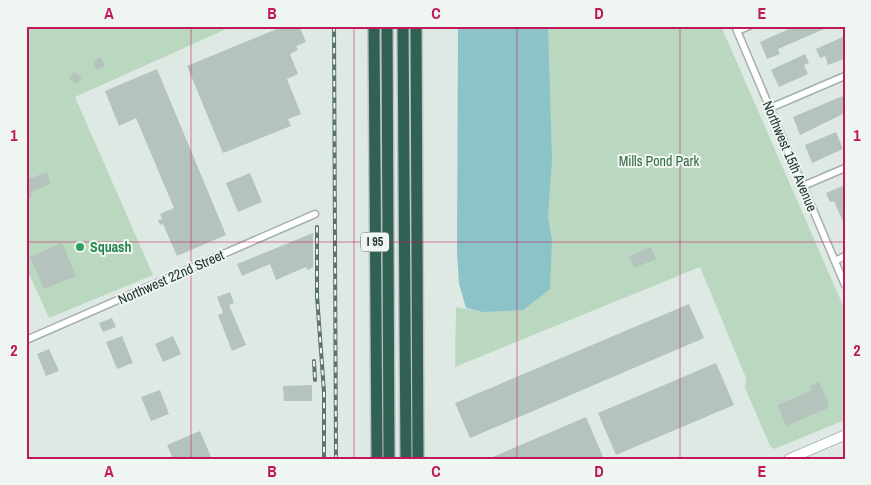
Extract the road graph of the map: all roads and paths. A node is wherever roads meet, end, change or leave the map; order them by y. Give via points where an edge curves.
1 (374, 26) edge
2 (387, 26) edge
3 (403, 26) edge
4 (416, 26) edge
5 (749, 26) edge
6 (736, 29) edge
7 (845, 76) edge
8 (770, 108) junction
9 (845, 168) edge
10 (803, 186) junction
11 (316, 214) dead end
12 (845, 256) edge
13 (834, 261) junction
14 (845, 285) edge
15 (26, 340) edge
16 (845, 436) edge
17 (377, 459) edge
18 (389, 459) edge
19 (406, 459) edge
20 (418, 459) edge
21 (789, 459) edge

1 - 17 highway, I 95
2 - 18 highway
3 - 19 highway
4 - 20 highway
5 - 6 street
6 - 8 street, Northwest 15th Avenue
7 - 8 street
8 - 10 street, Northwest 15th Avenue
9 - 10 street
10 - 13 street, Northwest 15th Avenue
11 - 15 street, Northwest 22nd Street
12 - 13 street
13 - 14 street, Northwest 15th Avenue
16 - 21 street

